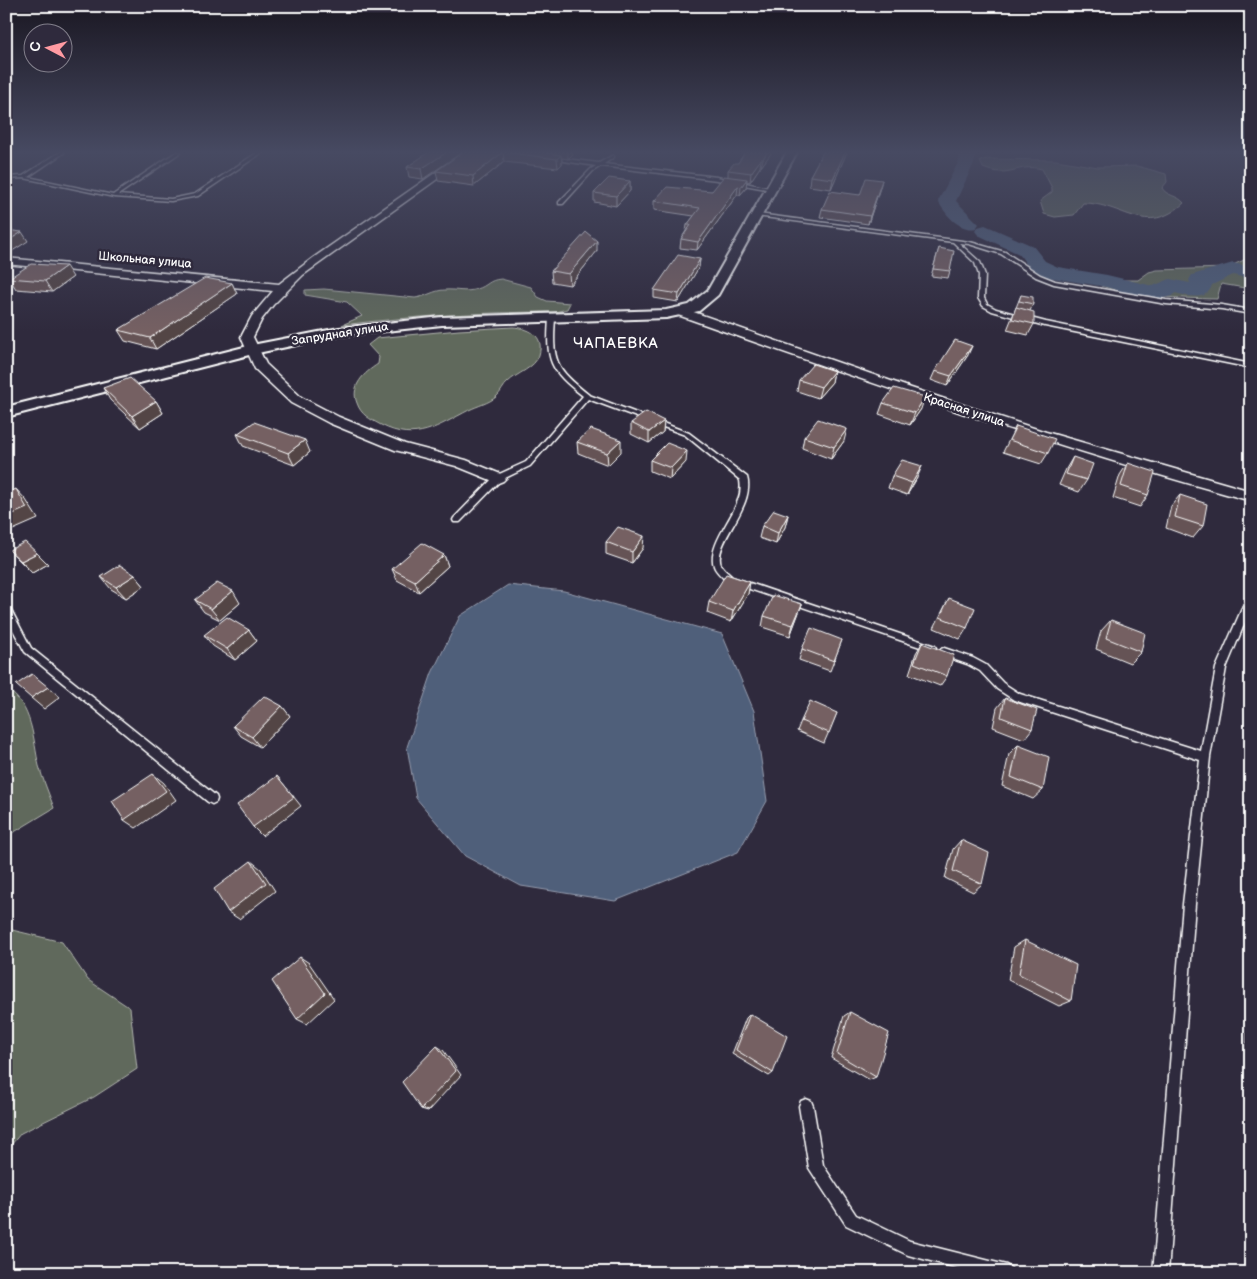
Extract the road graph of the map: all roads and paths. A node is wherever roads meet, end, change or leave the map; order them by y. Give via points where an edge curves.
1 (386, 212) edge
2 (760, 212) edge
3 (758, 215) junction
4 (955, 242) junction
5 (6, 261) edge
6 (282, 288) junction
7 (682, 312) junction
8 (1251, 312) edge
9 (552, 318) junction
10 (252, 350) junction
11 (1251, 366) edge
12 (587, 396) junction
13 (6, 412) edge
14 (498, 478) junction
15 (1251, 496) edge
16 (457, 520) dead end
17 (1251, 597) edge
18 (6, 608) edge
19 (1204, 757) junction
20 (212, 799) dead end
21 (806, 1106) dead end
22 (1006, 1273) edge
23 (1160, 1273) edge

1 - 6 street
2 - 3 street
3 - 4 lane
3 - 7 street via 713,292 694,308
4 - 8 lane via 1003,253 1038,276 1054,282 1166,302
4 - 11 lane via 977,262 982,275 981,298 994,310 1045,324
5 - 6 street, Школьная улица
6 - 10 street via 253,323 247,336
7 - 9 street, Запрудная улица
7 - 15 street, Красная улица via 1032,432
9 - 10 street, Запрудная улица via 388,326 339,332
9 - 12 lane via 551,358 560,376
10 - 13 street, Запрудная улица
10 - 14 street via 269,376 296,400 326,416 400,447 461,463
12 - 14 lane via 528,464
12 - 19 lane via 687,434 744,479 746,488 716,554 717,565 729,579 970,661 1017,697
14 - 16 lane
17 - 19 lane via 1221,668
18 - 20 lane via 28,650
19 - 23 lane
21 - 22 lane via 816,1168 851,1220 908,1248

